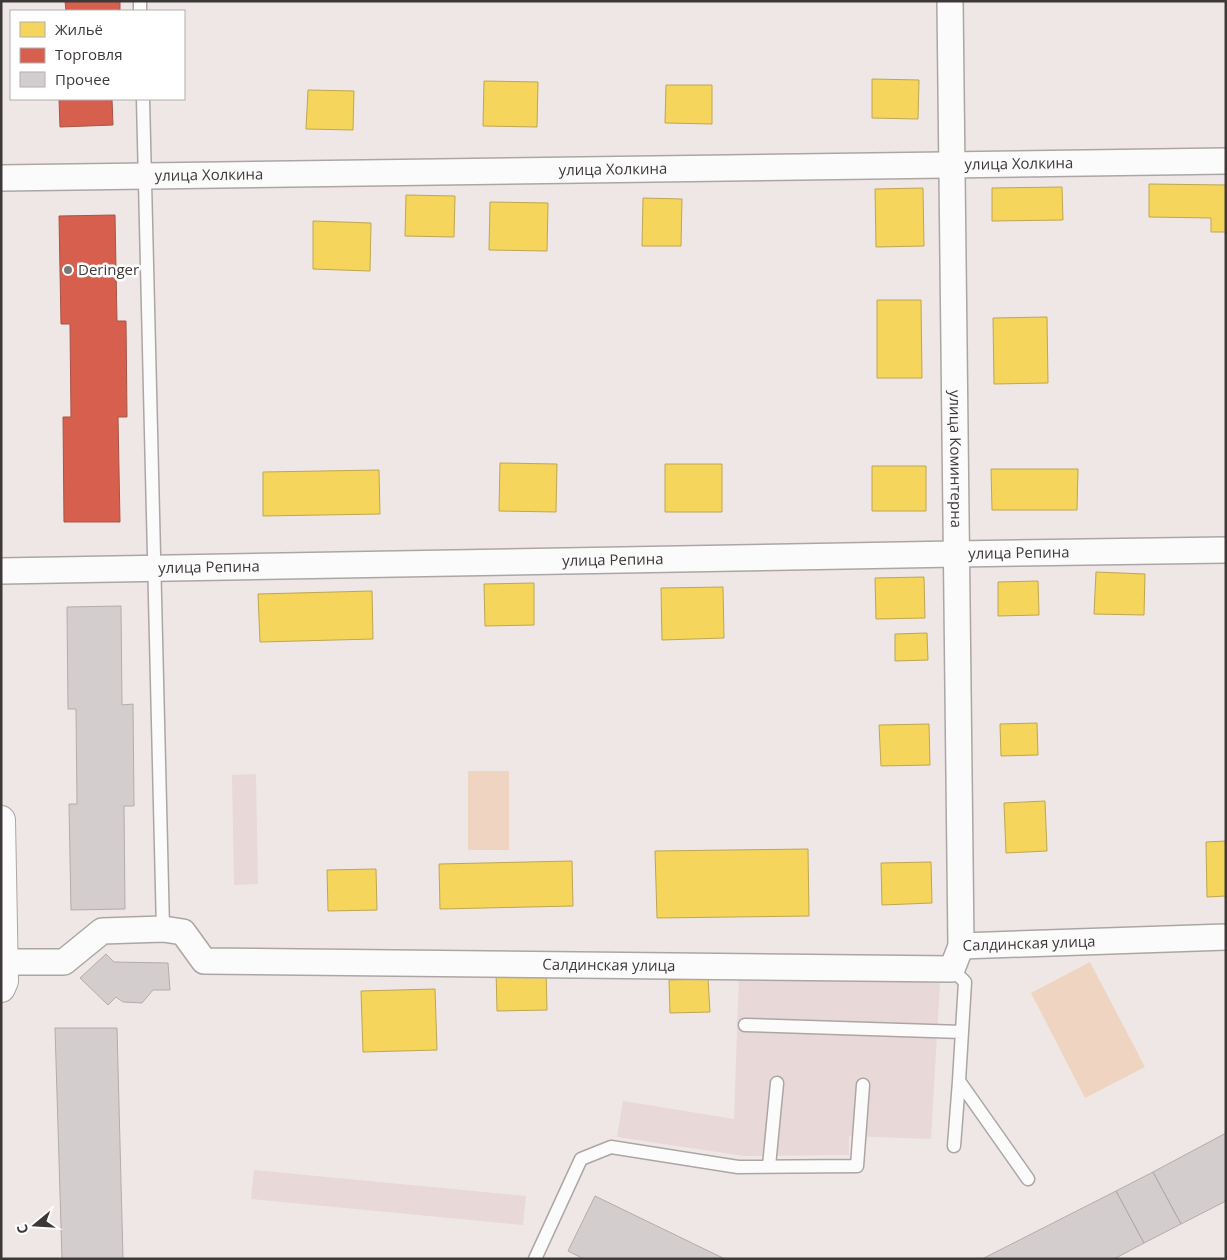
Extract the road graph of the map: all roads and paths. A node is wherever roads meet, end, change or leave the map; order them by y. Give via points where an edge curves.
1 (950, 1) edge
2 (143, 100) edge
3 (1226, 161) edge
4 (953, 164) junction
5 (146, 176) junction
6 (1, 178) edge
7 (1226, 550) edge
8 (956, 554) junction
9 (154, 568) junction
10 (1, 570) edge
11 (1, 820) edge
12 (163, 929) junction
13 (1226, 937) edge
14 (961, 946) junction
15 (952, 969) junction
16 (2, 975) edge
17 (745, 1024) dead end
18 (962, 1032) junction
19 (958, 1081) junction
20 (777, 1083) dead end
21 (863, 1085) dead end
22 (954, 1146) dead end
23 (769, 1166) junction
24 (1028, 1179) dead end
25 (535, 1259) edge

1 - 4 street, улица Коминтерна
2 - 5 lane
3 - 4 street, улица Холкина
4 - 5 street, улица Холкина
4 - 8 street, улица Коминтерна
5 - 6 street, улица Холкина
5 - 9 lane
7 - 8 street, улица Репина
8 - 9 street, улица Репина
8 - 14 street, улица Коминтерна
9 - 10 street, улица Репина
9 - 12 lane
11 - 16 main road
12 - 15 street, Салдинская улица via 183,932 204,961
12 - 16 street, Салдинская улица via 102,931 64,962
13 - 14 street, Салдинская улица
14 - 15 street, Салдинская улица
15 - 18 lane via 965,982
17 - 18 lane
18 - 19 lane
19 - 22 lane
19 - 24 lane
20 - 23 lane
21 - 23 lane via 857,1166
23 - 25 lane via 738,1167 611,1147 582,1159

